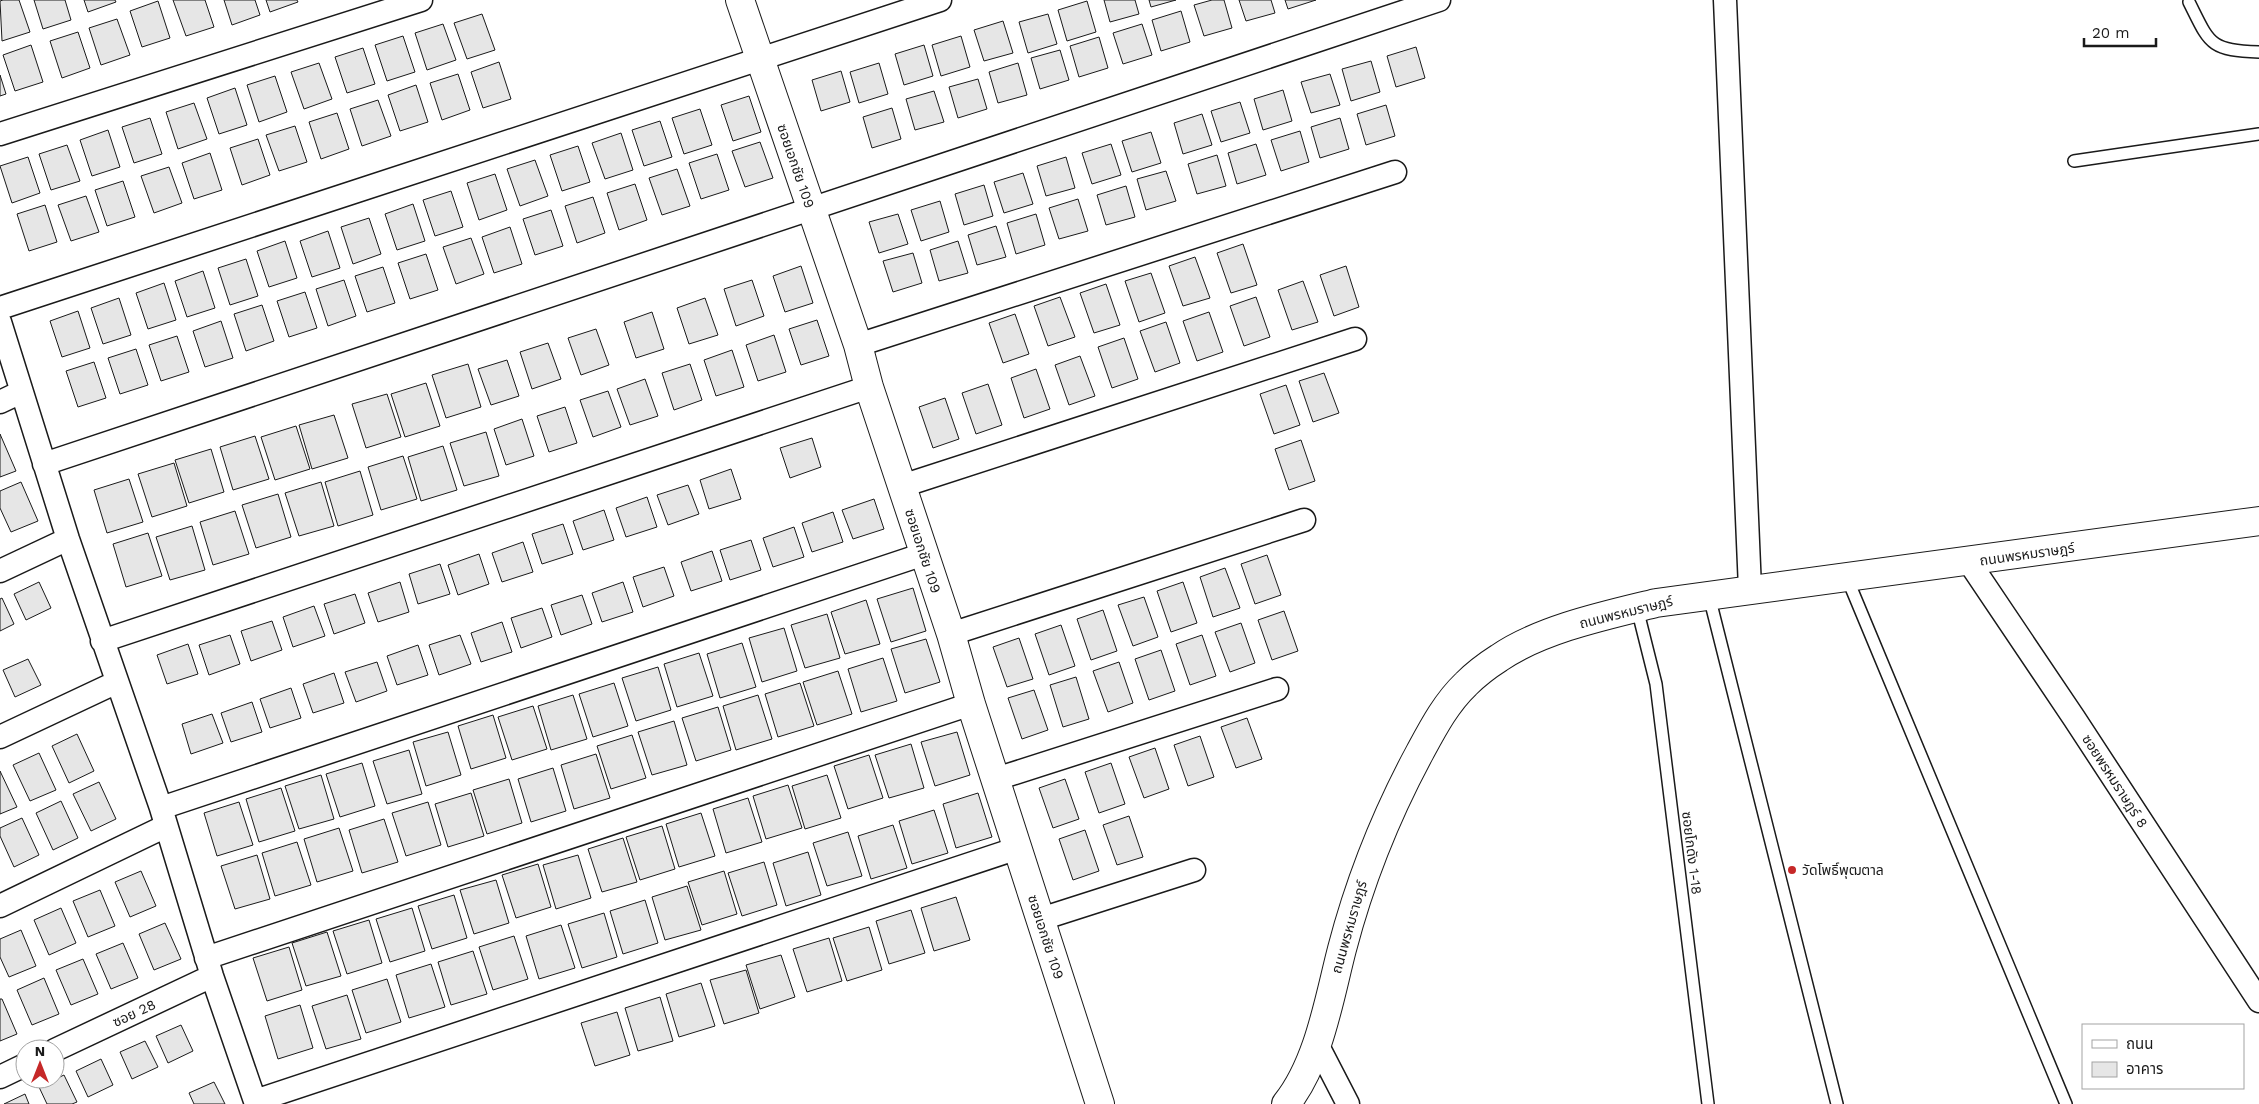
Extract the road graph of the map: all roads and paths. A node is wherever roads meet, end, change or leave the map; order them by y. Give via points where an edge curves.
1 (421, 0) edge
2 (740, 0) edge
3 (940, 0) edge
4 (1439, 0) edge
5 (1725, 0) edge
6 (2189, 2) dead end
7 (2259, 52) edge
8 (760, 59) junction
9 (0, 134) edge
10 (2259, 134) edge
11 (2074, 161) dead end
12 (1395, 172) dead end
13 (811, 210) junction
14 (0, 308) edge
15 (0, 322) edge
16 (1355, 339) dead end
17 (858, 345) junction
18 (869, 387) junction
19 (21, 392) junction
20 (0, 402) edge
21 (44, 464) junction
22 (902, 486) junction
23 (1304, 520) dead end
24 (2259, 521) edge
25 (68, 539) junction
26 (924, 554) junction
27 (1969, 562) junction
28 (0, 571) edge
29 (1847, 578) junction
30 (1750, 589) junction
31 (1709, 595) junction
32 (1637, 608) junction
33 (950, 634) junction
34 (102, 641) junction
35 (117, 682) junction
36 (1277, 689) dead end
37 (971, 704) junction
38 (0, 737) edge
39 (996, 780) junction
40 (164, 817) junction
41 (1018, 848) junction
42 (1194, 870) dead end
43 (0, 906) edge
44 (1040, 919) junction
45 (209, 967) junction
46 (2259, 1001) edge
47 (1317, 1044) junction
48 (65, 1045) edge
49 (15, 1069) edge
50 (0, 1076) edge
51 (1294, 1100) edge
52 (255, 1103) edge
53 (1100, 1104) edge
54 (1348, 1104) edge
55 (1708, 1104) edge
56 (1837, 1104) edge
57 (2066, 1104) edge

1 - 9 street
2 - 8 street, ซอยเอกชัย 109
3 - 8 street
4 - 13 street
5 - 30 street
6 - 7 lane via 2207,38 2220,48
8 - 13 street, ซอยเอกชัย 109
8 - 14 street
10 - 11 lane
12 - 17 street
13 - 17 street, ซอยเอกชัย 109
13 - 21 street
15 - 19 street
16 - 22 street
17 - 18 street, ซอยเอกชัย 109
18 - 22 street, ซอยเอกชัย 109
18 - 34 street
19 - 20 street
19 - 21 street
21 - 25 street
22 - 26 street, ซอยเอกชัย 109
23 - 33 street
24 - 27 street, ถนนพรหมราษฎร์
25 - 28 street
25 - 34 street
26 - 33 street, ซอยเอกชัย 109
26 - 40 street
27 - 29 street, ถนนพรหมราษฎร์
27 - 46 street, ซอยพรหมราษฎร์ 8
29 - 30 street, ถนนพรหมราษฎร์
29 - 57 lane
30 - 31 street, ถนนพรหมราษฎร์
31 - 32 street, ถนนพรหมราษฎร์
31 - 56 lane
32 - 47 street, ถนนพรหมราษฎร์ via 1596,616 1500,657 1466,684 1438,718 1386,823 1355,899
32 - 55 lane, ซอยโกดัง 1-18 via 1656,684
33 - 37 street, ซอยเอกชัย 109
34 - 35 street
35 - 38 street
35 - 40 street
36 - 39 street
37 - 39 street, ซอยเอกชัย 109
37 - 45 street, ซอย 28
39 - 41 street, ซอยเอกชัย 109
40 - 43 street
40 - 45 street
41 - 44 street, ซอยเอกชัย 109
41 - 52 street
42 - 44 street
44 - 53 street, ซอยเอกชัย 109
45 - 48 street, ซอย 28
45 - 52 street
47 - 51 street, ถนนพรหมราษฎร์
47 - 54 street
49 - 50 street

